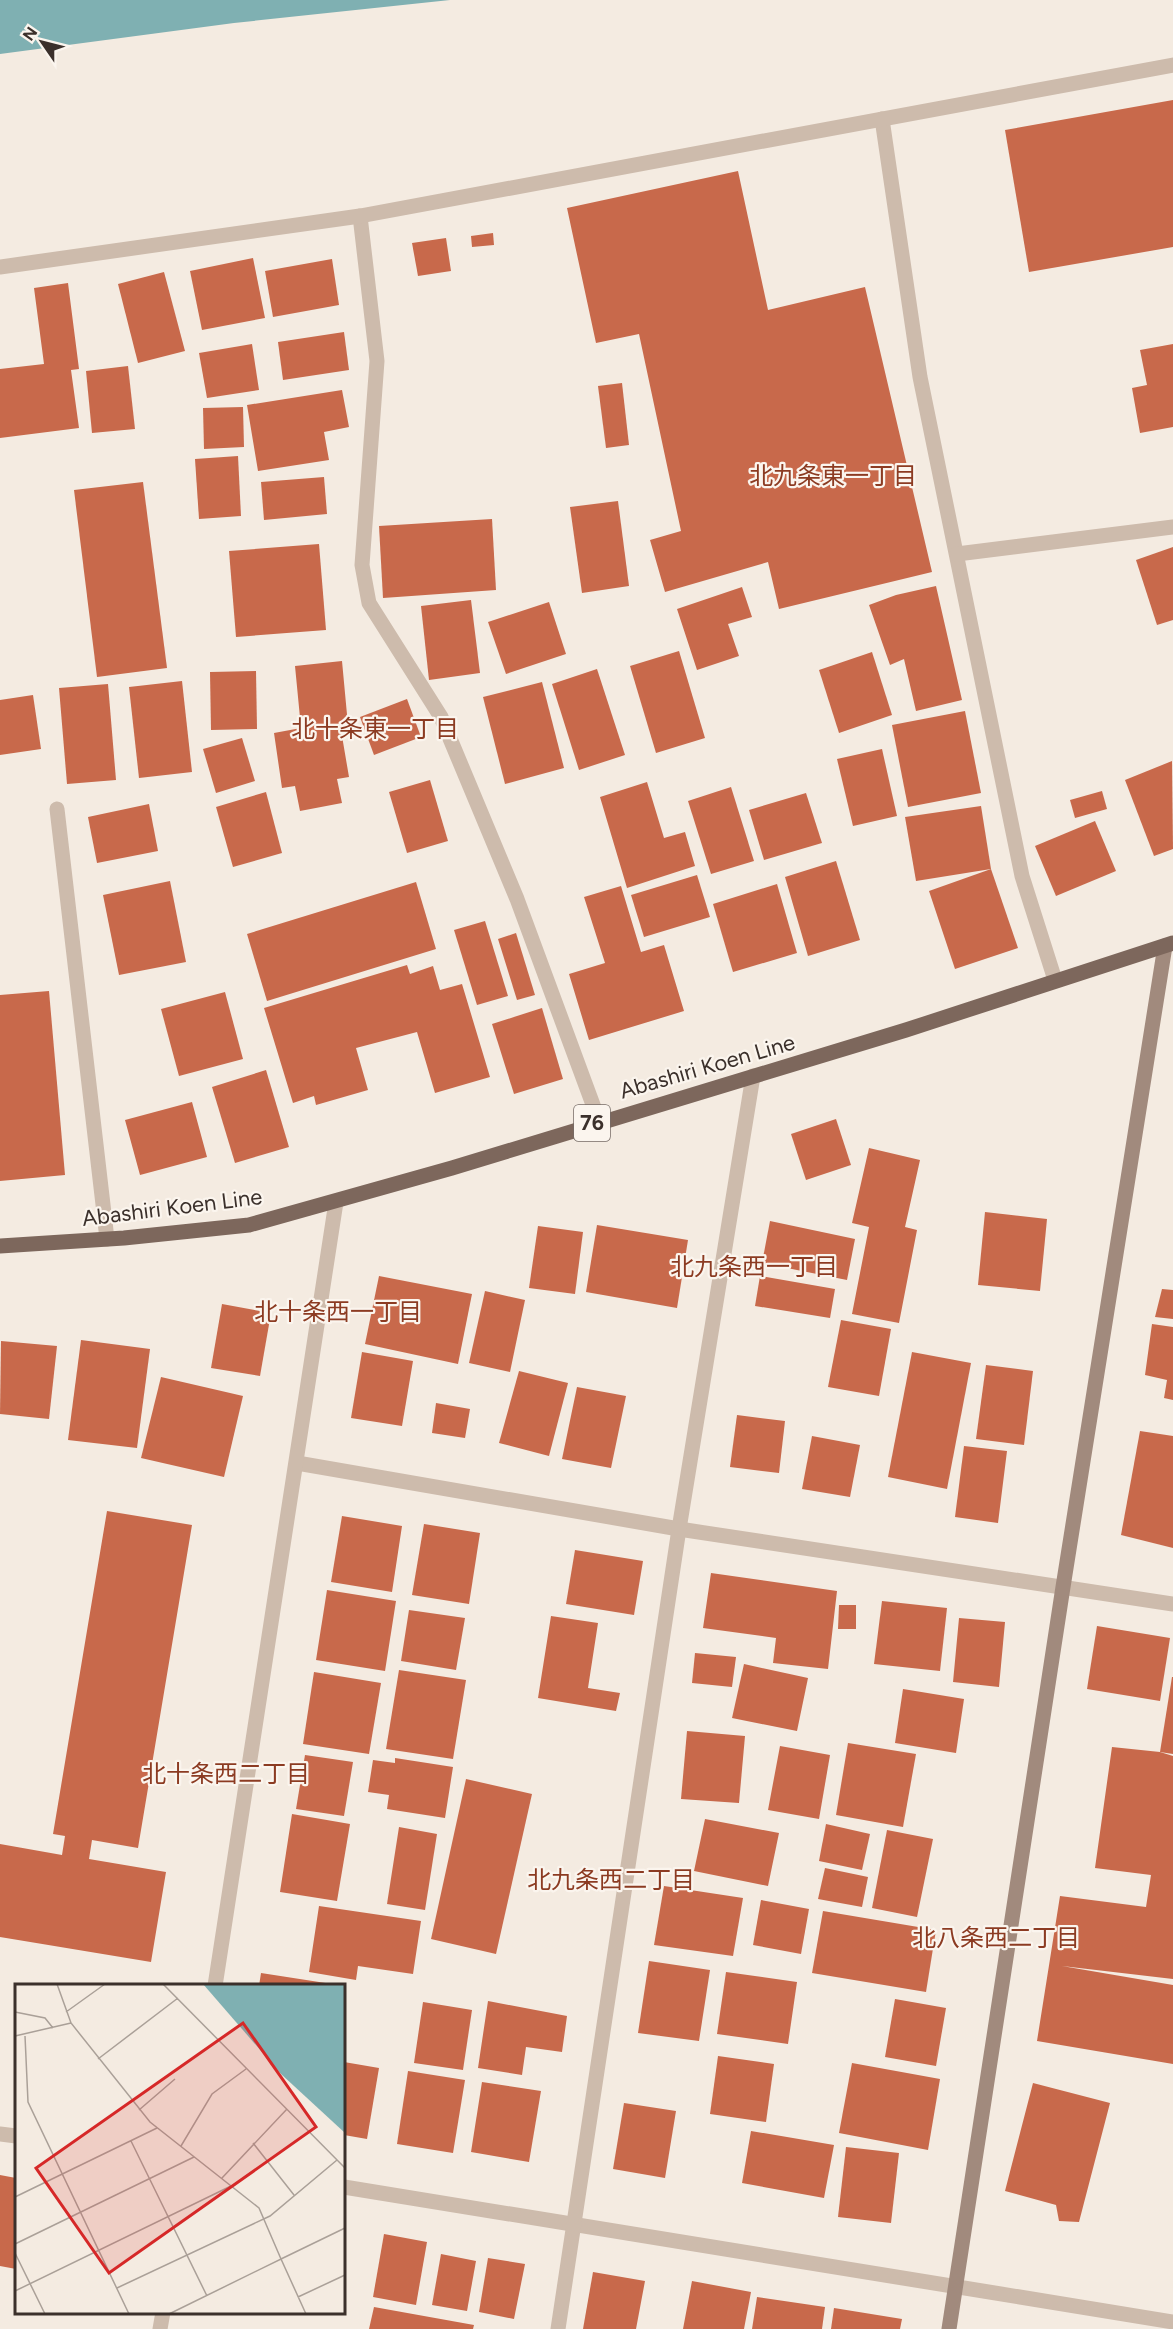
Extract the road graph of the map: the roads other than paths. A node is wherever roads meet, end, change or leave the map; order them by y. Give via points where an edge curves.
1 (1173, 64) edge
2 (882, 119) junction
3 (360, 216) junction
4 (0, 267) edge
5 (1173, 527) edge
6 (957, 555) junction
7 (57, 809) dead end
8 (1169, 944) edge
9 (1055, 980) junction
10 (753, 1076) junction
11 (599, 1121) junction
12 (336, 1202) junction
13 (107, 1239) junction
14 (0, 1246) edge
15 (297, 1463) junction
16 (680, 1529) junction
17 (1063, 1587) junction
18 (1173, 1604) edge
19 (215, 1984) edge
20 (0, 2134) edge
21 (15, 2136) edge
22 (345, 2187) edge
23 (576, 2223) junction
24 (956, 2285) junction
25 (163, 2314) edge
26 (1173, 2322) edge
27 (160, 2329) edge
28 (558, 2329) edge
29 (949, 2329) edge

1 - 2 street
2 - 3 street
2 - 6 street via 920,377
3 - 4 street
3 - 11 street via 377,361 362,565 369,603 441,717 517,899
5 - 6 street
6 - 9 street via 1022,876
7 - 13 street
8 - 9 main road, Abashiri Koen Line / 76
8 - 17 street
9 - 10 main road, Abashiri Koen Line / 76
10 - 11 main road, Abashiri Koen Line / 76
10 - 16 street
11 - 12 main road, Abashiri Koen Line / 76
12 - 13 main road, Abashiri Koen Line / 76 via 249,1225
12 - 15 street
13 - 14 main road, Abashiri Koen Line / 76
15 - 16 street
15 - 19 street
16 - 17 street
16 - 23 street
17 - 18 street
17 - 24 street
20 - 21 street
22 - 23 street
23 - 24 street
23 - 28 street
24 - 26 street
24 - 29 street
25 - 27 street

